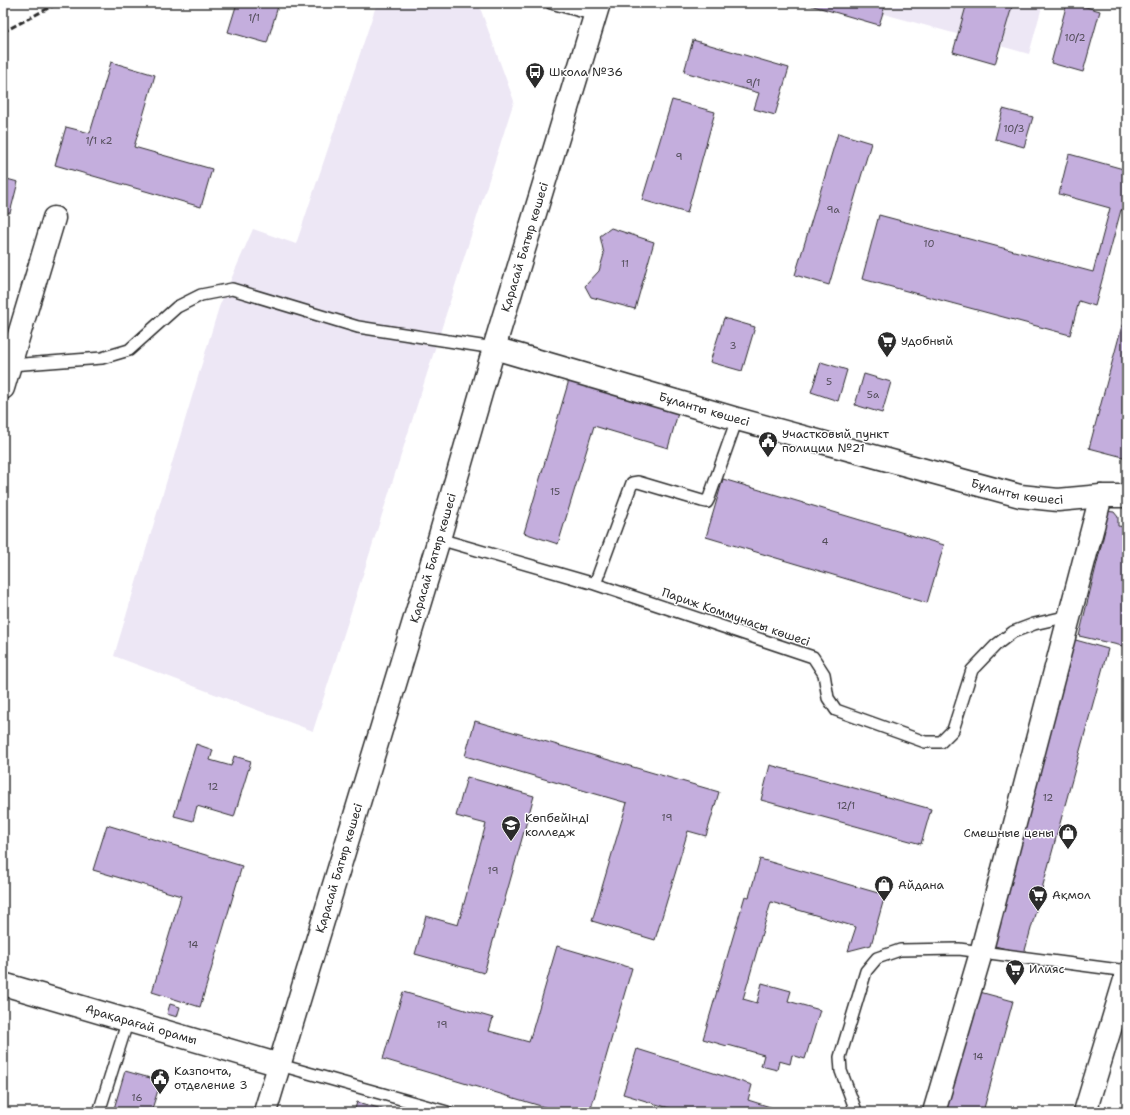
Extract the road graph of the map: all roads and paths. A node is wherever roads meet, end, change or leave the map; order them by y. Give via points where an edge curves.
1 (551, 3) edge
2 (597, 9) edge
3 (54, 218) dead end
4 (494, 348) junction
5 (11, 365) junction
6 (3, 388) edge
7 (737, 419) junction
8 (1101, 496) junction
9 (1127, 496) edge
10 (439, 539) junction
11 (595, 584) junction
12 (1069, 616) junction
13 (981, 953) junction
14 (1127, 972) edge
15 (3, 984) edge
16 (128, 1020) junction
17 (280, 1065) junction
18 (855, 1108) dead end
19 (99, 1112) edge
20 (265, 1112) edge
21 (447, 1112) edge
22 (934, 1112) edge
23 (1085, 1112) edge

1 - 2 lane
2 - 4 street, Қарасай Батыр көшесі
3 - 5 street
4 - 5 lane via 358,326 232,289 201,296 177,307 129,350 102,358
4 - 7 street, Бұланты көшесі
4 - 10 street, Қарасай Батыр көшесі
5 - 6 street
7 - 8 street, Бұланты көшесі via 1020,496 1058,500
7 - 11 lane via 707,502 638,482 632,483
8 - 9 street, Бұланты көшесі
8 - 12 street
10 - 11 lane, Париж Коммунасы көшесі
10 - 17 street, Қарасай Батыр көшесі
11 - 12 lane, Париж Коммунасы көшесі via 813,657 824,674 828,698 836,710 925,742 941,742 953,730 972,670 996,644 1013,632
12 - 13 street
13 - 14 lane
13 - 18 lane via 959,949 900,950 877,958 866,971 840,1057 841,1071
13 - 22 street
14 - 23 street
15 - 16 street, Арақарағай орамы
16 - 17 street, Арақарағай орамы
16 - 19 lane
17 - 20 street, Қарасай Батыр көшесі
17 - 21 lane

